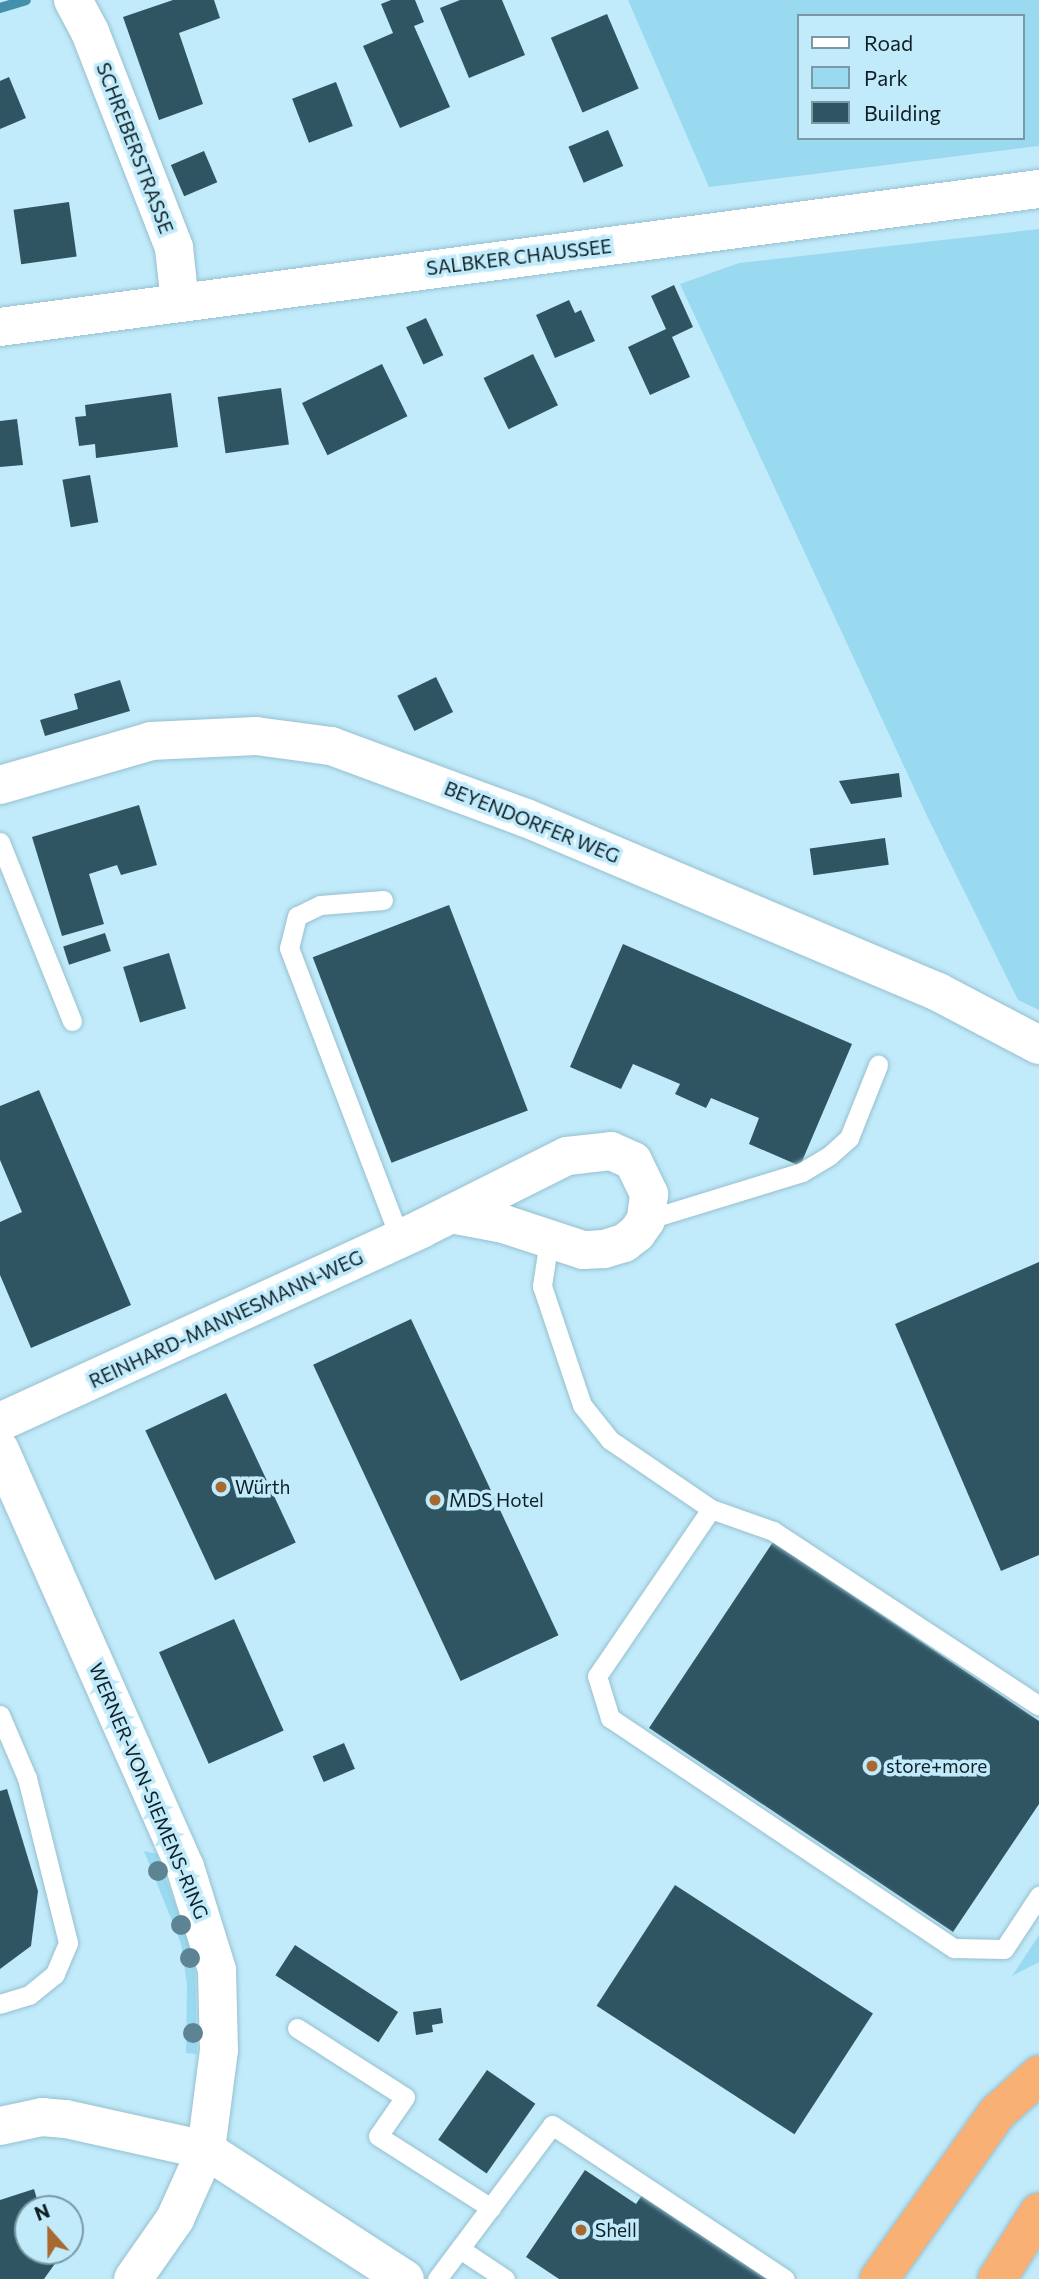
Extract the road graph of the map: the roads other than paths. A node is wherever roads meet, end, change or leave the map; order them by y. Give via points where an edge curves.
1 (73, 2) edge
2 (1039, 189) edge
3 (180, 302) junction
4 (0, 327) edge
5 (0, 785) edge
6 (0, 842) edge
7 (383, 900) dead end
8 (72, 1021) dead end
9 (1039, 1045) edge
10 (878, 1065) dead end
11 (451, 1214) junction
12 (646, 1220) junction
13 (400, 1238) junction
14 (549, 1240) junction
15 (0, 1422) edge
16 (0, 1450) edge
17 (711, 1509) junction
18 (1039, 1706) edge
19 (0, 1715) edge
20 (1039, 1896) edge
21 (0, 2004) edge
22 (297, 2028) dead end
23 (1039, 2075) edge
24 (0, 2126) edge
25 (206, 2150) junction
26 (491, 2208) junction
27 (1039, 2212) edge
28 (460, 2249) junction
29 (133, 2279) edge
30 (405, 2279) edge
31 (438, 2279) edge
32 (505, 2279) edge
33 (785, 2279) edge
34 (879, 2279) edge
35 (997, 2279) edge

1 - 3 street, SCHREBERSTRASSE via 90,32 174,248
2 - 3 street, SALBKER CHAUSSEE
3 - 4 street, SALBKER CHAUSSEE
5 - 9 street, BEYENDORFER WEG via 151,741 256,736 331,746 382,761 565,835 938,992
6 - 8 lane
7 - 13 lane via 320,905 297,916 289,948
10 - 12 lane via 849,1138 829,1156 802,1172
11 - 12 street, REINHARD-MANNESMANN-WEG via 567,1156 611,1151 632,1160 645,1178 649,1194
11 - 13 street, REINHARD-MANNESMANN-WEG
11 - 14 street via 479,1217
12 - 14 street via 624,1243 604,1249 583,1250
13 - 15 street, REINHARD-MANNESMANN-WEG
14 - 17 lane via 542,1286 582,1405 610,1440
16 - 25 street, WERNER-VON-SIEMENS-RING via 185,1867 208,1931 220,2019
17 - 18 lane via 773,1531
17 - 20 lane via 597,1676 610,1718 954,1948 1004,1949
19 - 21 lane via 27,1778 68,1943 55,1974 29,1995
22 - 26 lane via 405,2097 378,2136
23 - 34 highway via 997,2113
24 - 25 street via 42,2117 66,2119
25 - 29 street, WERNER-VON-SIEMENS-RING via 175,2219
25 - 30 street
26 - 28 lane
26 - 33 lane via 552,2125
27 - 35 highway
28 - 31 lane
28 - 32 lane

